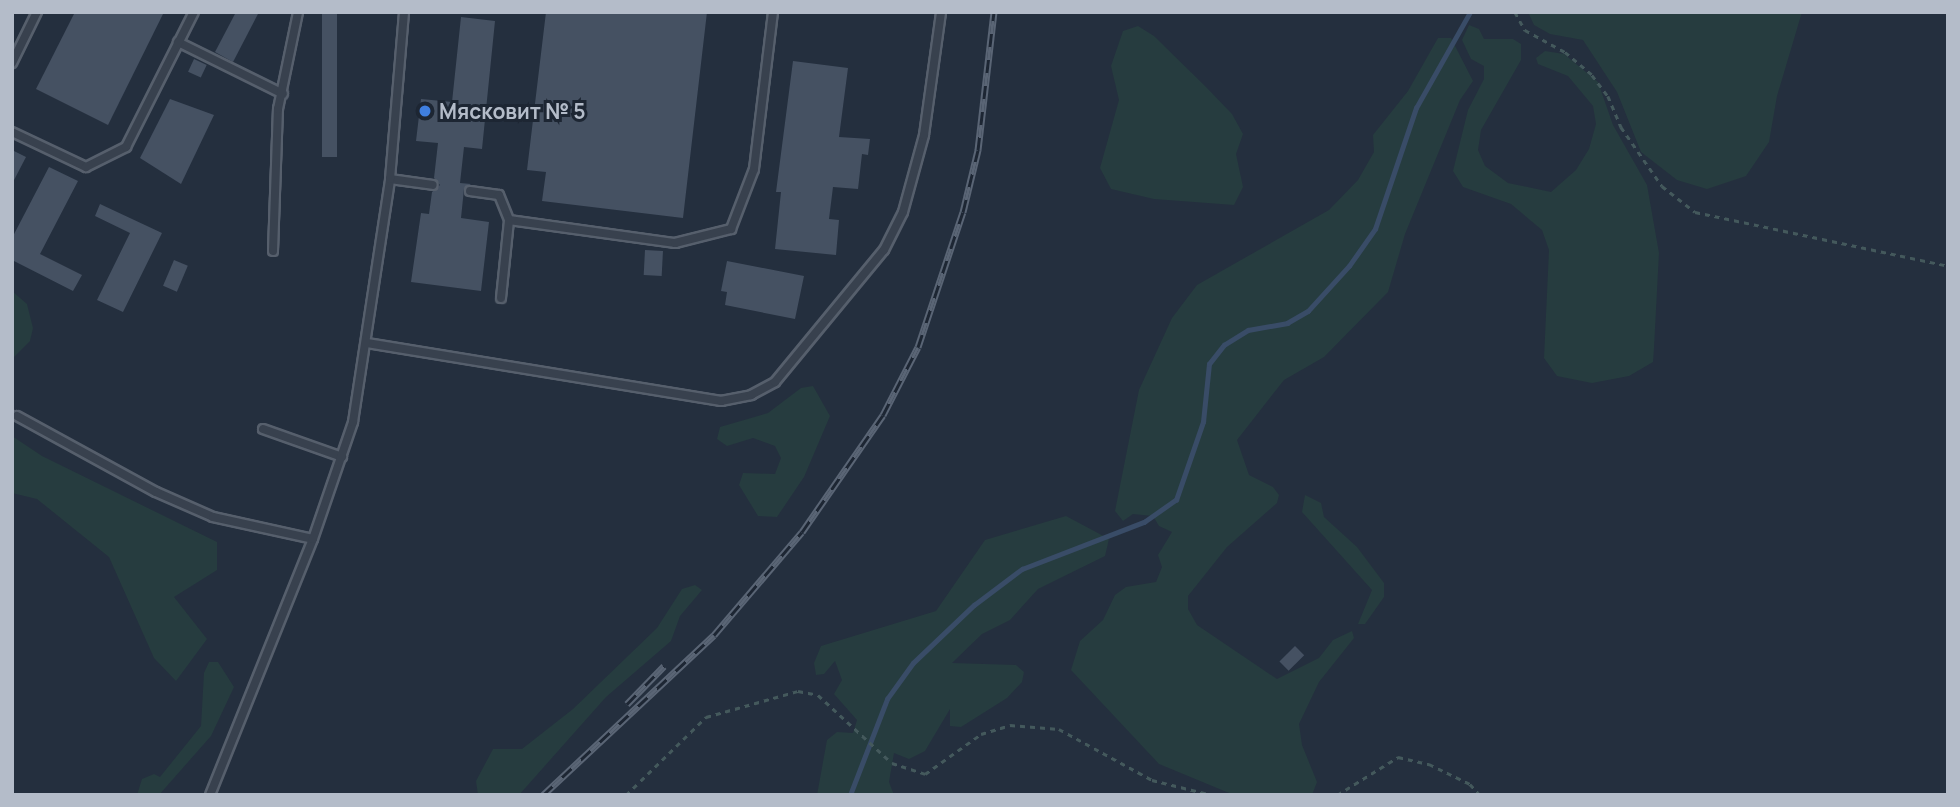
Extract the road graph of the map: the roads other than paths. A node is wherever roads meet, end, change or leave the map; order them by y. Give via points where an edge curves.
1 (37, 12) edge
2 (194, 12) edge
3 (298, 12) edge
4 (404, 12) edge
5 (773, 12) edge
6 (941, 12) edge
7 (178, 42) junction
8 (12, 63) edge
9 (283, 94) junction
10 (12, 132) edge
11 (390, 179) junction
12 (433, 186) dead end
13 (470, 191) dead end
14 (509, 220) junction
15 (273, 251) dead end
16 (501, 298) dead end
17 (367, 343) junction
18 (17, 416) dead end
19 (263, 429) dead end
20 (342, 457) junction
21 (313, 539) junction
22 (210, 795) edge

1 - 8 lane
2 - 7 lane
3 - 9 lane
4 - 11 lane
5 - 14 lane via 754,169 732,229 675,243
6 - 17 lane via 925,135 904,212 884,250 775,382 751,395 721,401
7 - 9 lane
7 - 10 lane via 127,147 86,167
9 - 15 lane via 278,109
11 - 12 lane
11 - 17 lane
13 - 14 lane via 499,195
14 - 16 lane
17 - 20 lane
18 - 21 lane via 156,492 213,517
19 - 20 lane
20 - 21 lane
21 - 22 lane

